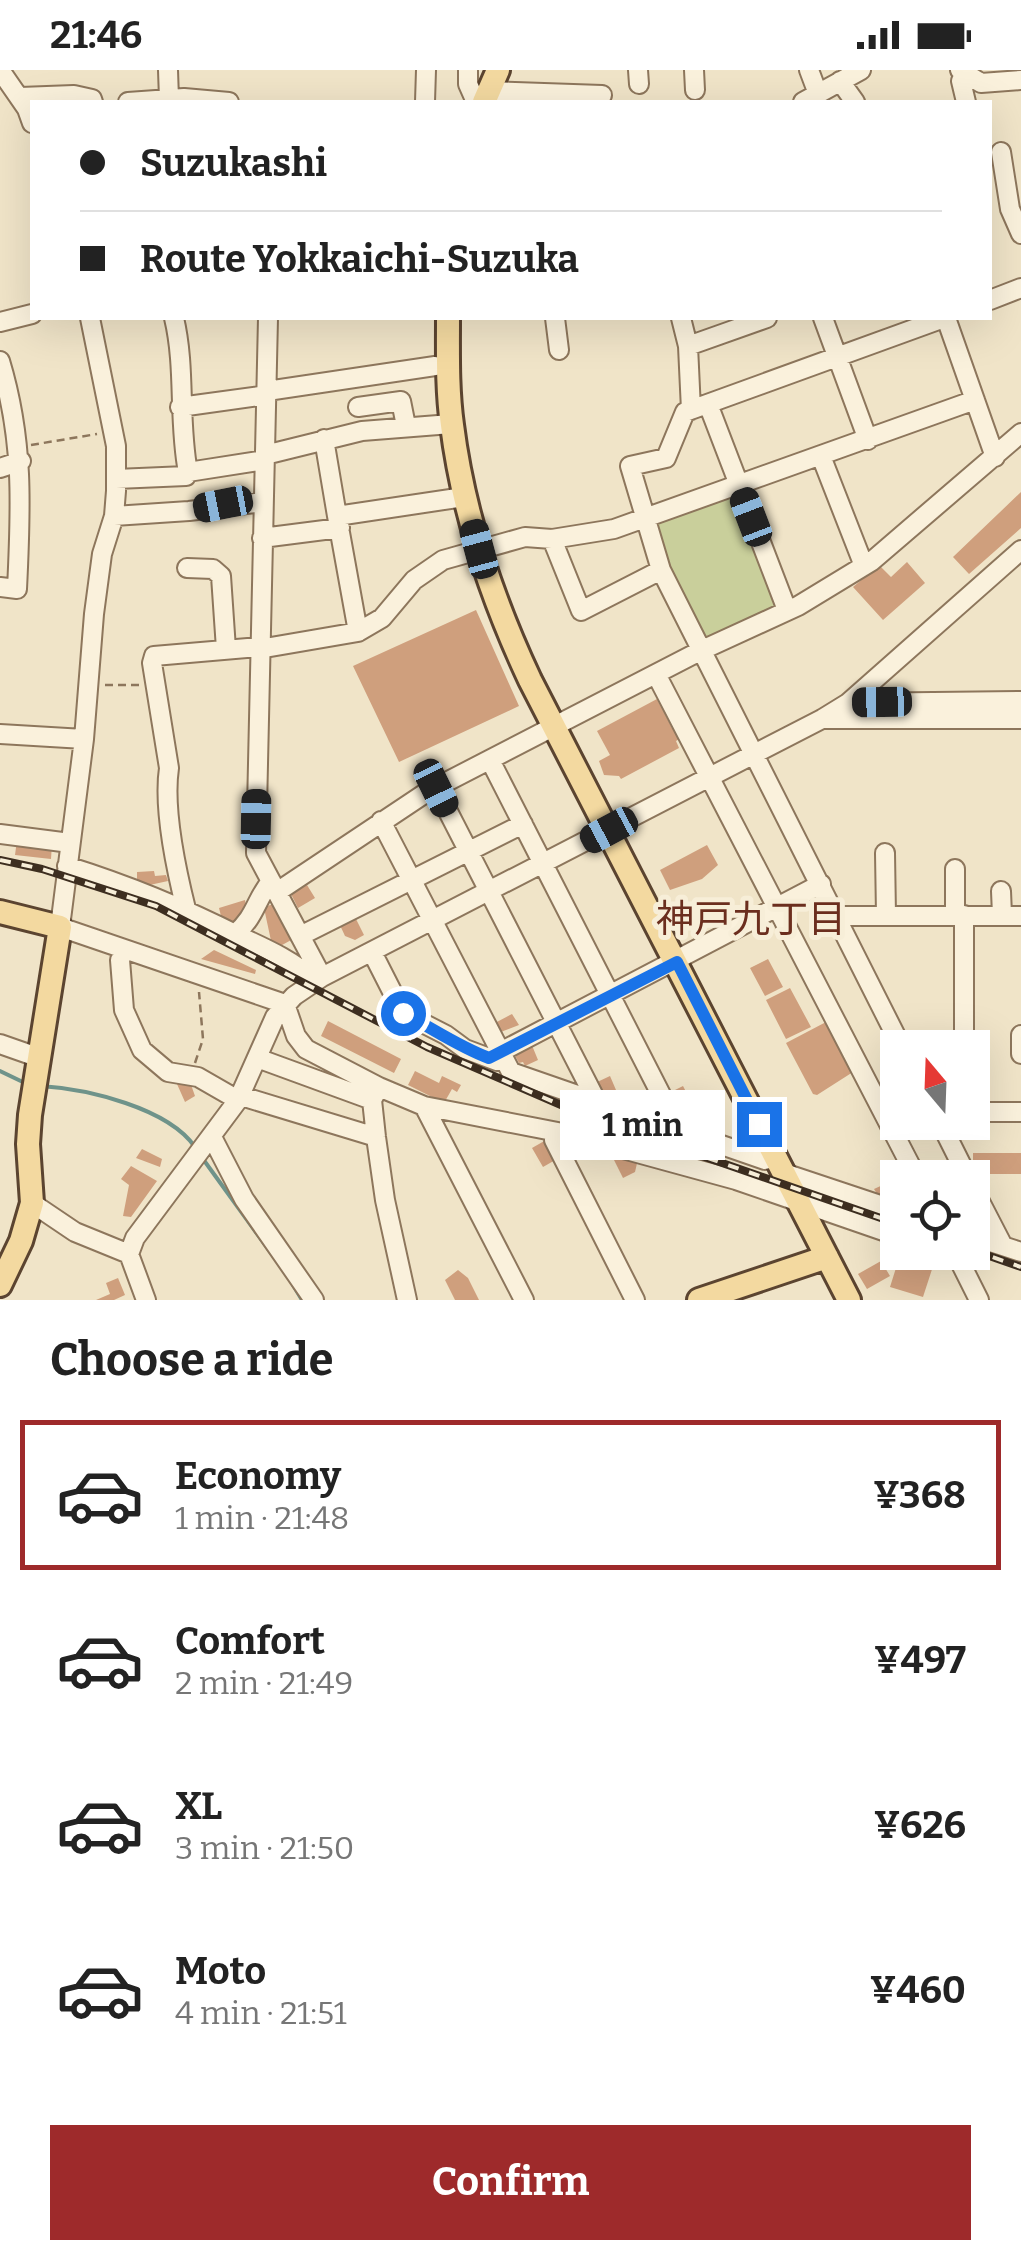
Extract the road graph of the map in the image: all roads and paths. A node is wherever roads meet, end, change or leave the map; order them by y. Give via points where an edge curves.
1 (0, 70) edge
2 (168, 70) edge
3 (426, 70) edge
4 (468, 70) edge
5 (694, 70) edge
6 (809, 70) edge
7 (861, 70) edge
8 (962, 72) edge
9 (1021, 80) edge
10 (840, 81) junction
11 (695, 90) dead end
12 (487, 91) edge
13 (602, 96) dead end
14 (20, 97) junction
15 (811, 98) edge
16 (90, 100) edge
17 (171, 100) edge
18 (425, 100) edge
19 (854, 100) edge
20 (966, 100) edge
21 (30, 115) edge
22 (1021, 150) edge
23 (996, 153) edge
24 (1021, 234) edge
25 (1021, 288) edge
26 (992, 299) edge
27 (30, 314) edge
28 (90, 320) edge
29 (174, 320) edge
30 (268, 320) edge
31 (448, 320) edge
32 (555, 320) edge
33 (682, 320) edge
34 (761, 320) edge
35 (824, 320) edge
36 (939, 320) edge
37 (946, 320) edge
38 (0, 322) edge
39 (688, 346) junction
40 (559, 350) dead end
41 (836, 356) junction
42 (0, 362) edge
43 (435, 366) dead end
44 (353, 378) junction
45 (266, 393) junction
46 (4, 396) edge
47 (975, 400) junction
48 (358, 407) junction
49 (180, 408) junction
50 (695, 408) junction
51 (452, 424) junction
52 (406, 426) junction
53 (113, 431) junction
54 (362, 431) junction
55 (1021, 433) edge
56 (324, 438) junction
57 (868, 440) junction
58 (20, 454) junction
59 (821, 456) junction
60 (995, 456) junction
61 (265, 457) junction
62 (0, 468) edge
63 (188, 472) junction
64 (116, 479) junction
65 (739, 486) junction
66 (464, 496) junction
67 (263, 502) junction
68 (114, 516) junction
69 (644, 520) junction
70 (339, 522) junction
71 (262, 538) junction
72 (552, 538) junction
73 (479, 549) junction
74 (1021, 550) edge
75 (864, 566) junction
76 (186, 568) dead end
77 (661, 570) junction
78 (0, 587) edge
79 (787, 610) junction
80 (358, 632) junction
81 (260, 648) junction
82 (226, 649) junction
83 (700, 651) junction
84 (656, 674) junction
85 (89, 685) junction
86 (153, 685) junction
87 (1021, 701) edge
88 (848, 703) junction
89 (822, 719) junction
90 (1021, 719) edge
91 (555, 726) junction
92 (0, 734) edge
93 (84, 739) junction
94 (754, 754) junction
95 (490, 760) junction
96 (710, 776) junction
97 (436, 788) junction
98 (381, 821) junction
99 (523, 824) junction
100 (609, 830) junction
101 (0, 834) edge
102 (70, 843) junction
103 (467, 853) junction
104 (886, 853) dead end
105 (544, 864) junction
106 (67, 866) junction
107 (956, 869) dead end
108 (412, 882) junction
109 (821, 884) junction
110 (274, 887) junction
111 (1001, 891) dead end
112 (488, 892) junction
113 (778, 906) junction
114 (186, 910) junction
115 (0, 912) edge
116 (886, 915) junction
117 (960, 915) junction
118 (836, 916) junction
119 (1011, 916) edge
120 (433, 920) junction
121 (60, 928) junction
122 (235, 934) junction
123 (300, 936) junction
124 (372, 952) junction
125 (120, 960) dead end
126 (677, 962) junction
127 (318, 979) junction
128 (198, 986) dead end
129 (610, 995) junction
130 (284, 1004) junction
131 (555, 1025) junction
132 (893, 1030) edge
133 (963, 1030) edge
134 (1020, 1035) edge
135 (0, 1044) edge
136 (1021, 1054) edge
137 (258, 1058) junction
138 (498, 1058) junction
139 (39, 1063) junction
140 (191, 1075) junction
141 (375, 1094) junction
142 (239, 1098) junction
143 (597, 1102) junction
144 (880, 1105) edge
145 (424, 1106) junction
146 (990, 1112) edge
147 (1021, 1112) edge
148 (676, 1130) junction
149 (556, 1133) junction
150 (376, 1137) junction
151 (210, 1140) junction
152 (780, 1165) junction
153 (799, 1201) junction
154 (32, 1203) junction
155 (880, 1204) edge
156 (990, 1214) edge
157 (880, 1230) edge
158 (1012, 1249) edge
159 (129, 1254) junction
160 (827, 1257) junction
161 (964, 1270) edge
162 (2, 1274) edge
163 (146, 1300) edge
164 (314, 1300) edge
165 (407, 1300) edge
166 (524, 1300) edge
167 (635, 1300) edge
168 (700, 1300) edge
169 (849, 1300) edge
170 (979, 1300) edge

1 - 14 street
2 - 17 street
3 - 18 street
4 - 12 street via 468,84
5 - 11 street
6 - 15 street
7 - 10 street
8 - 9 street via 982,83
8 - 20 street
10 - 15 street
10 - 19 street
12 - 13 street
14 - 16 street
14 - 21 street
22 - 23 street
23 - 24 street
25 - 26 street
27 - 38 street
28 - 53 street
29 - 49 street
30 - 45 street
31 - 51 main road
32 - 40 street
33 - 39 street
34 - 39 street
35 - 41 street
36 - 41 street
37 - 47 street
39 - 50 street
41 - 50 street
41 - 57 street
42 - 46 street
43 - 44 street
44 - 45 street
44 - 48 street
45 - 49 street
45 - 61 street
46 - 58 street
47 - 57 street
47 - 60 street
48 - 52 street via 401,401
48 - 54 street
49 - 63 street
50 - 65 street
50 - 69 street via 666,458 630,466
51 - 52 street
51 - 66 main road
52 - 54 street
53 - 58 path
53 - 64 street
54 - 56 street
55 - 60 street
56 - 61 street
56 - 70 street
57 - 59 street
58 - 62 street
58 - 78 street via 17,589
59 - 65 street
59 - 75 street
60 - 75 street
61 - 63 street
61 - 67 street
63 - 64 street
64 - 68 street
65 - 69 street
65 - 79 street
66 - 70 street
66 - 73 main road
67 - 68 street
67 - 71 street
68 - 85 street via 102,554
69 - 72 street
69 - 77 street
70 - 71 street
70 - 80 street
71 - 81 street
72 - 73 street via 525,537
72 - 77 street via 581,611
73 - 80 street via 424,571 382,618
73 - 91 main road via 512,641
74 - 88 street
75 - 79 street
76 - 82 street via 213,569 220,576
77 - 83 street
79 - 83 street
80 - 81 street
81 - 82 street
81 - 110 street via 256,853
82 - 86 street via 154,656
83 - 84 street
83 - 94 street
84 - 91 street
84 - 96 street
85 - 86 path
85 - 93 street
86 - 114 street
87 - 88 street
88 - 89 street
89 - 90 street
89 - 94 street
91 - 95 street
91 - 100 main road
92 - 93 street
93 - 102 street
94 - 96 street
94 - 109 street
95 - 97 street
95 - 99 street
96 - 100 street
96 - 113 street
97 - 98 street
97 - 103 street
98 - 108 street
98 - 110 street
99 - 103 street
99 - 105 street
100 - 105 street
100 - 126 main road
101 - 102 street
102 - 106 street
103 - 108 street
103 - 112 street
104 - 116 street
105 - 112 street
105 - 129 street
106 - 114 street
106 - 121 street
107 - 117 street
108 - 120 street
108 - 123 street
109 - 113 street
109 - 118 street
110 - 122 street via 260,894 253,919
110 - 123 street
111 - 119 street
112 - 120 street
112 - 131 street
113 - 126 street
113 - 144 street
114 - 122 street
115 - 121 main road
116 - 117 street
116 - 118 street
117 - 119 street
117 - 133 street
118 - 132 street
120 - 124 street
120 - 138 street
121 - 130 street
121 - 139 main road
122 - 127 street
123 - 127 street
124 - 127 street
124 - 138 street via 403,1013 465,1049
125 - 140 street via 134,1038 168,1072
126 - 129 street
126 - 152 main road
127 - 130 street
128 - 140 path via 203,1038
129 - 131 street
129 - 148 street
130 - 137 street
130 - 141 street via 306,1050
131 - 138 street
131 - 143 street
134 - 136 street
135 - 139 street
137 - 141 street
137 - 142 street
138 - 143 street via 510,1072
139 - 154 main road via 28,1144
140 - 142 street
141 - 145 street
141 - 150 street
142 - 150 street
142 - 151 street
143 - 148 street
145 - 149 street
145 - 166 street
146 - 147 street
148 - 152 street
149 - 153 street
149 - 167 street
150 - 165 street
151 - 159 street
151 - 164 street
152 - 153 main road
152 - 155 street
153 - 157 street
153 - 160 main road
154 - 159 street via 75,1232
154 - 162 main road
156 - 158 street
159 - 163 street
160 - 168 main road
160 - 169 main road
161 - 170 street

